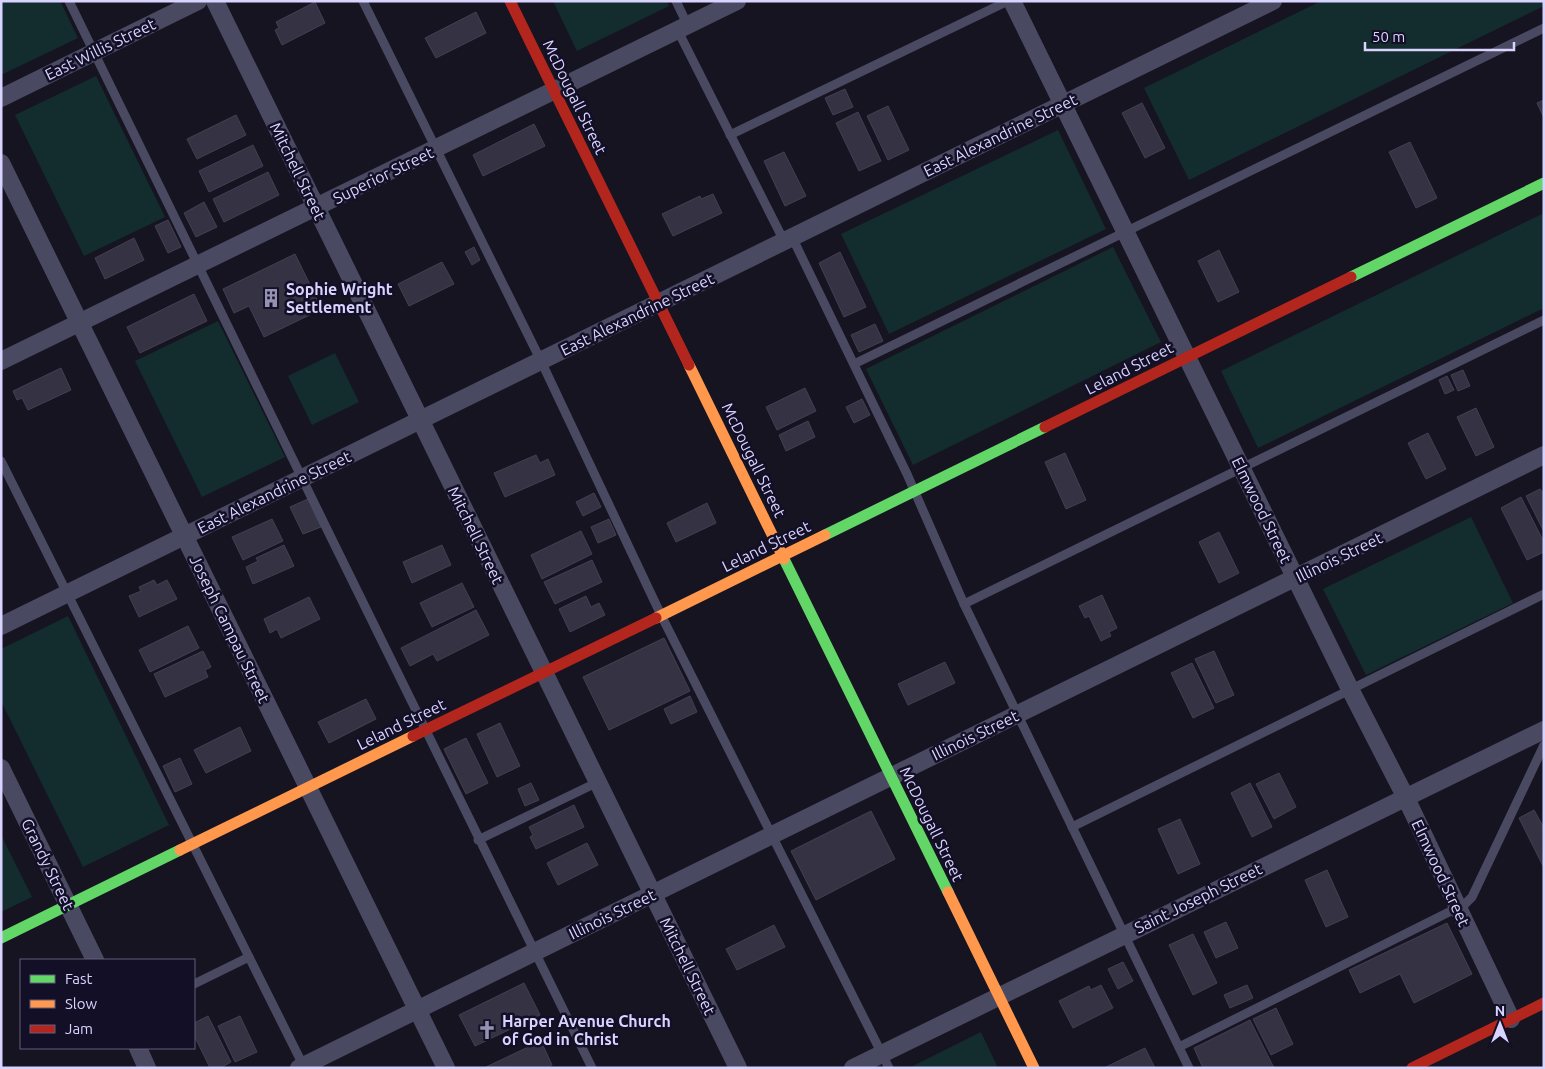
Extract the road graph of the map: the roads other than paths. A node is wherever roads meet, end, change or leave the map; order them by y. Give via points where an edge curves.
1 (69, 1) edge
2 (198, 1) edge
3 (215, 1) edge
4 (363, 1) edge
5 (510, 1) edge
6 (676, 1) edge
7 (737, 1) edge
8 (1008, 1) edge
9 (1012, 1) edge
10 (1273, 1) edge
11 (683, 28) junction
12 (1544, 28) edge
13 (94, 52) junction
14 (554, 90) junction
15 (1, 98) edge
16 (1062, 104) junction
17 (730, 135) junction
18 (435, 149) junction
19 (1, 164) edge
20 (1544, 184) edge
21 (316, 208) junction
22 (1126, 231) junction
23 (788, 239) junction
24 (199, 265) junction
25 (659, 303) junction
26 (1544, 320) edge
27 (80, 323) junction
28 (1187, 357) junction
29 (541, 361) junction
30 (1, 362) edge
31 (854, 364) junction
32 (420, 420) junction
33 (1544, 455) edge
34 (1, 462) edge
35 (1242, 469) junction
36 (304, 478) junction
37 (915, 493) junction
38 (184, 536) junction
39 (783, 556) junction
40 (1295, 578) junction
41 (67, 593) junction
42 (1544, 594) edge
43 (964, 604) junction
44 (661, 615) junction
45 (1, 626) edge
46 (543, 672) junction
47 (1350, 689) junction
48 (1017, 714) junction
49 (1544, 730) edge
50 (424, 731) junction
51 (1544, 745) edge
52 (1, 768) edge
53 (891, 776) junction
54 (598, 782) junction
55 (307, 787) junction
56 (1406, 798) junction
57 (1072, 827) junction
58 (772, 834) junction
59 (478, 840) junction
60 (193, 843) junction
61 (653, 894) junction
62 (68, 905) junction
63 (1457, 909) junction
64 (1124, 934) junction
65 (1, 938) edge
66 (534, 952) junction
67 (250, 957) junction
68 (95, 959) edge
69 (195, 984) edge
70 (999, 996) junction
71 (1544, 1003) edge
72 (418, 1010) junction
73 (1511, 1019) junction
74 (1178, 1047) junction
75 (138, 1049) edge
76 (886, 1061) edge
77 (302, 1067) edge
78 (148, 1068) edge
79 (446, 1068) edge
80 (592, 1068) edge
81 (738, 1068) edge
82 (854, 1068) edge
83 (1034, 1068) edge
84 (1188, 1068) edge
85 (1412, 1068) edge

1 - 13 lane
2 - 13 street, East Willis Street
3 - 21 street, Mitchell Street
4 - 18 lane
5 - 14 street, McDougall Street
6 - 11 lane
7 - 11 street, Superior Street
8 - 17 lane
9 - 16 street, Elmwood Street
10 - 16 street, East Alexandrine Street
11 - 14 street, Superior Street
11 - 17 lane
12 - 22 lane
13 - 15 street, East Willis Street
13 - 24 lane
14 - 18 street, Superior Street
14 - 25 street, McDougall Street
16 - 22 street, Elmwood Street
16 - 23 street, East Alexandrine Street
17 - 23 lane
18 - 21 street, Superior Street
18 - 29 lane
19 - 27 street, Joseph Campau Street
20 - 28 street, Leland Street
21 - 24 street, Superior Street
21 - 32 street, Mitchell Street
22 - 28 street, Elmwood Street
22 - 31 lane
23 - 25 street, East Alexandrine Street
23 - 31 lane
24 - 27 street, Superior Street
24 - 36 lane
25 - 29 street, East Alexandrine Street
25 - 39 street, McDougall Street
26 - 35 lane
27 - 30 street, Superior Street
27 - 38 street, Joseph Campau Street
28 - 35 street, Elmwood Street
28 - 37 street, Leland Street
29 - 32 street, East Alexandrine Street
29 - 44 lane
31 - 37 lane
32 - 36 street, East Alexandrine Street
32 - 46 street, Mitchell Street
33 - 40 street, Illinois Street
34 - 41 lane
35 - 40 street, Elmwood Street
35 - 43 lane
36 - 38 street, East Alexandrine Street
36 - 50 lane
37 - 39 street, Leland Street
37 - 43 lane
38 - 41 street, East Alexandrine Street
38 - 55 street, Joseph Campau Street
39 - 44 street, Leland Street
39 - 53 street, McDougall Street
40 - 47 street, Elmwood Street
40 - 48 street, Illinois Street
41 - 45 street, East Alexandrine Street
41 - 60 lane
42 - 47 lane
43 - 48 lane
44 - 46 street, Leland Street
44 - 58 lane
46 - 50 street, Leland Street
46 - 54 street, Mitchell Street
47 - 56 street, Elmwood Street
47 - 57 lane
48 - 53 street, Illinois Street
48 - 57 lane
49 - 56 street, Saint Joseph Street
50 - 55 street, Leland Street
50 - 59 lane
51 - 63 lane via 1472,897
52 - 62 street, Grandy Street
53 - 58 street, Illinois Street
53 - 70 street, McDougall Street
54 - 59 lane
54 - 61 street, Mitchell Street
55 - 60 street, Leland Street
55 - 72 street, Joseph Campau Street
56 - 63 street, Elmwood Street
56 - 64 street, Saint Joseph Street
57 - 64 lane
58 - 61 street, Illinois Street
58 - 76 lane
59 - 66 lane
60 - 62 street, Leland Street
60 - 67 lane
61 - 66 street, Illinois Street
61 - 81 street, Mitchell Street
62 - 65 street, Leland Street
62 - 68 street, Grandy Street
63 - 73 street, Elmwood Street
63 - 74 lane
64 - 70 street, Saint Joseph Street
64 - 74 lane
66 - 72 street, Illinois Street
66 - 80 lane
67 - 69 lane
67 - 77 lane
70 - 76 street, Saint Joseph Street
70 - 83 street, McDougall Street
71 - 73 street
72 - 77 street, Illinois Street
72 - 79 street, Joseph Campau Street
73 - 85 street
74 - 84 lane
75 - 78 street
76 - 82 street, Saint Joseph Street

